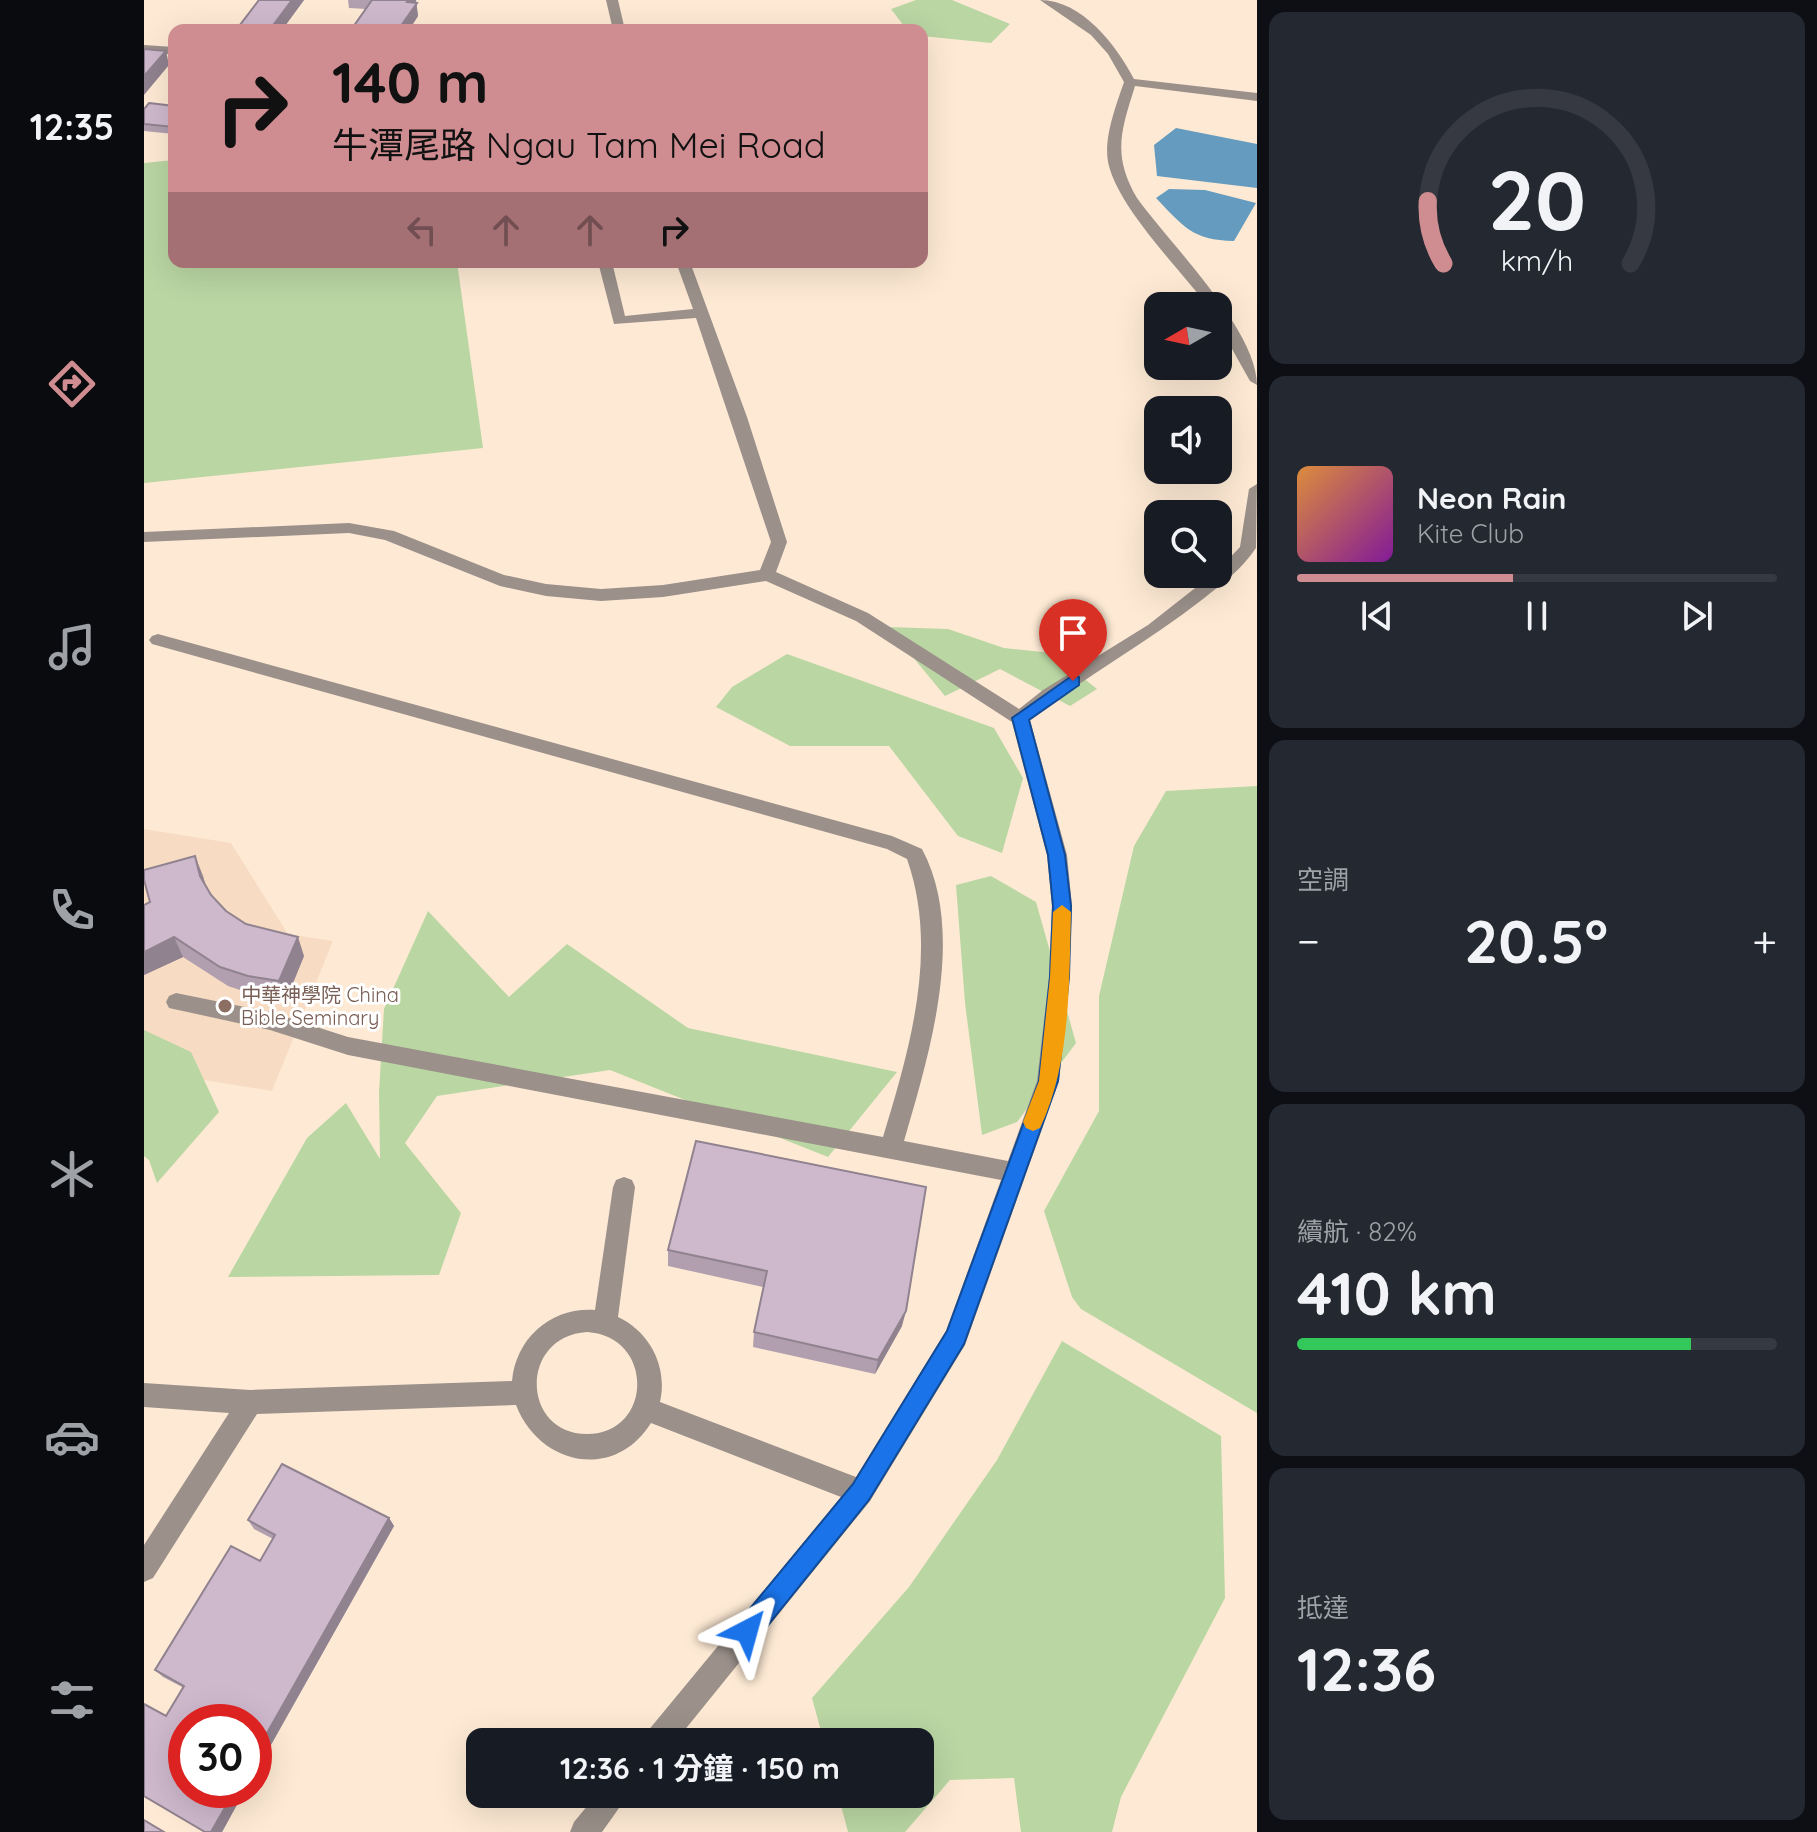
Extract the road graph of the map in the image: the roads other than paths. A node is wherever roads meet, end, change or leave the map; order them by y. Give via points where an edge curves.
1 (612, 0) edge
2 (1046, 0) edge
3 (618, 24) edge
4 (144, 48) edge
5 (168, 50) edge
6 (1130, 82) junction
7 (1257, 97) edge
8 (606, 268) edge
9 (685, 268) edge
10 (1204, 292) edge
11 (699, 313) junction
12 (1232, 336) edge
13 (1257, 381) edge
14 (1257, 489) edge
15 (144, 537) edge
16 (767, 575) junction
17 (158, 640) dead end
18 (1020, 718) junction
19 (176, 1002) dead end
20 (891, 1149) junction
21 (1014, 1172) junction
22 (624, 1187) dead end
23 (605, 1323) junction
24 (524, 1393) junction
25 (144, 1395) edge
26 (250, 1402) junction
27 (645, 1409) junction
28 (861, 1492) junction
29 (144, 1569) edge
30 (668, 1728) edge
31 (604, 1808) edge
32 (584, 1832) edge

1 - 3 street
2 - 6 street via 1089,25 1115,51
4 - 5 street
6 - 7 street
6 - 10 street via 1114,165
8 - 11 street via 619,321
9 - 11 street
11 - 16 street via 779,542
12 - 13 street
14 - 18 street via 1248,548 1225,573 1154,629
15 - 16 street via 349,528 388,535 500,580 601,595
16 - 18 street via 862,617
17 - 20 street via 892,843 915,854 926,875 933,947 919,1052
18 - 21 street via 1057,855 1062,906 1048,1081
19 - 20 street via 270,1021 348,1046
20 - 21 street
21 - 28 street via 956,1337
22 - 23 street
23 - 24 street via 562,1327 544,1340 530,1357
23 - 27 street via 625,1332 650,1366
24 - 26 street
24 - 27 street via 541,1430 577,1447 618,1439
25 - 26 street
26 - 29 street
27 - 28 street
28 - 30 street
31 - 32 street

